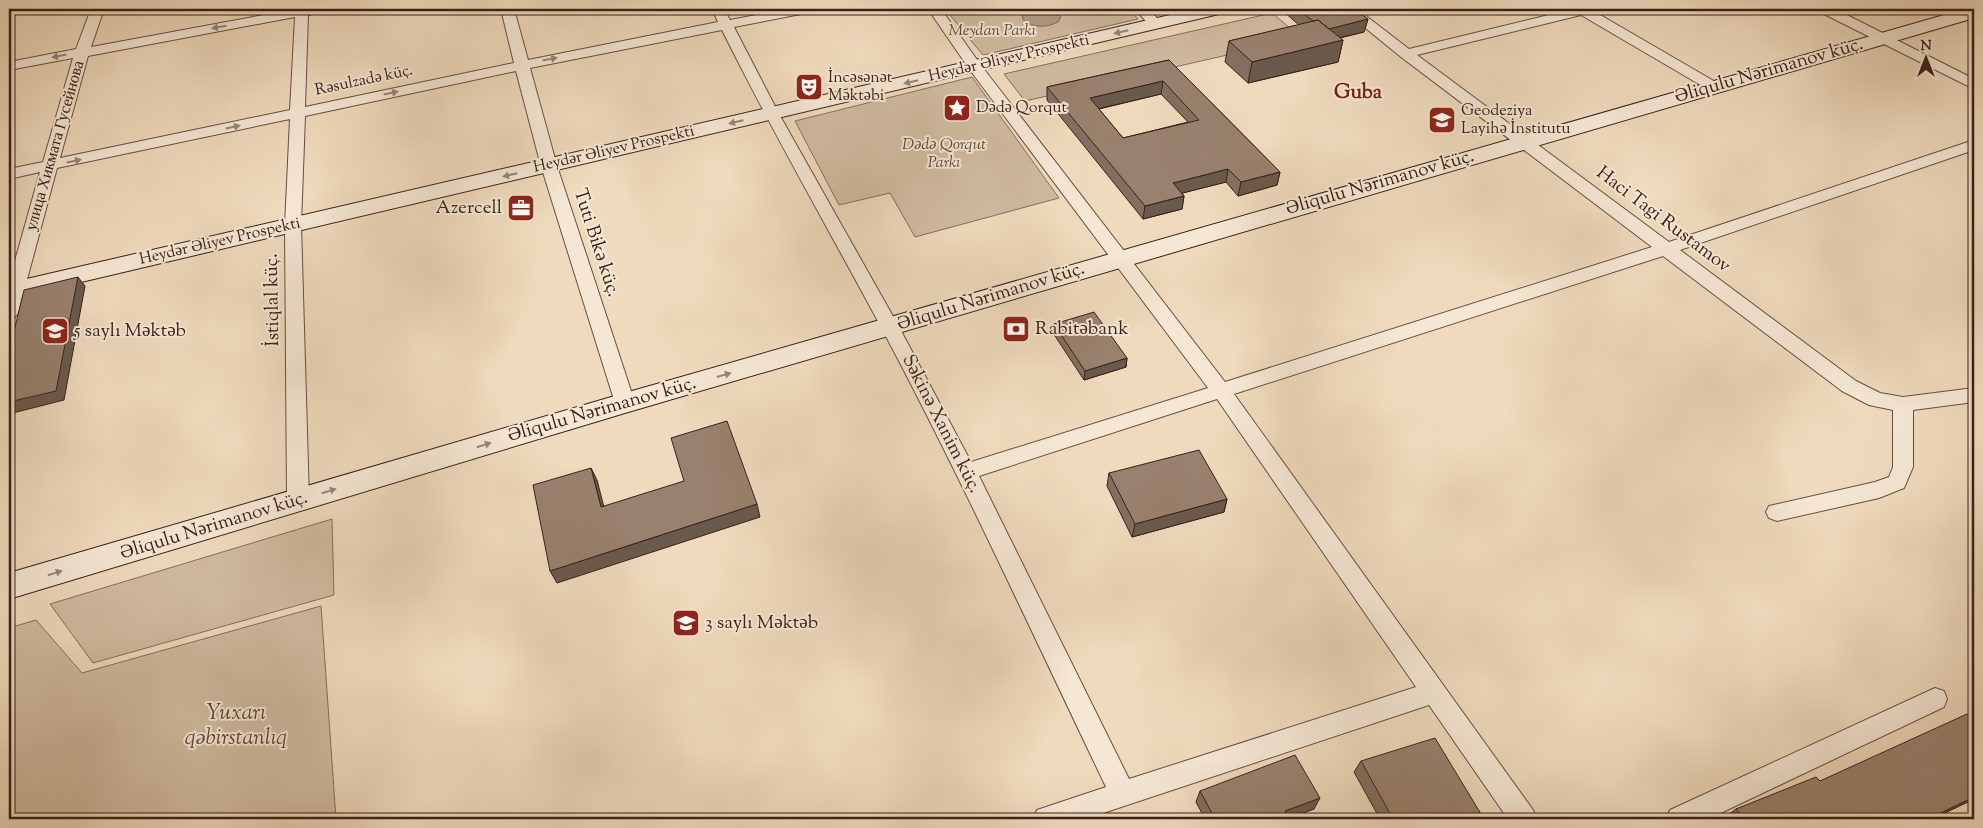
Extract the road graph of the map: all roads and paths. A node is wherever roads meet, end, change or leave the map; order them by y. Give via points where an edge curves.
1 (97, 9) edge
2 (507, 9) edge
3 (806, 9) edge
4 (934, 9) edge
5 (1219, 9) edge
6 (1349, 9) edge
7 (1825, 9) edge
8 (308, 10) edge
9 (1583, 10) edge
10 (1974, 12) edge
11 (1148, 16) edge
12 (722, 17) edge
13 (1882, 38) junction
14 (82, 52) junction
15 (1406, 54) junction
16 (523, 65) junction
17 (9, 66) edge
18 (976, 67) junction
19 (1974, 85) edge
20 (1714, 87) junction
21 (296, 114) junction
22 (771, 114) junction
23 (1522, 142) junction
24 (1974, 145) edge
25 (51, 166) junction
26 (548, 166) junction
27 (9, 174) edge
28 (293, 225) junction
29 (1666, 249) junction
30 (1122, 259) junction
31 (12, 291) edge
32 (9, 313) edge
33 (890, 327) junction
34 (1222, 392) junction
35 (1974, 395) edge
36 (625, 403) junction
37 (1903, 404) junction
38 (966, 472) junction
39 (298, 500) junction
40 (1777, 512) dead end
41 (9, 586) edge
42 (1436, 692) junction
43 (1935, 699) dead end
44 (1123, 794) junction
45 (1046, 819) edge
46 (1524, 819) edge
47 (1679, 819) edge

1 - 14 street, улица Хикмата Гусейнова
2 - 16 street, Tuti Bikə küç.
3 - 12 street, Rəsulzadə küç.
4 - 18 street
5 - 11 street, Heydər Əliyev Prospekti
6 - 15 street, Haci Tagi Rustamov
7 - 13 street
8 -> 14 street
8 - 21 street, İstiqlal küç.
9 - 15 street
9 - 20 street
10 - 13 street, Əliqulu Nərimanov küç.
11 -> 18 street, Heydər Əliyev Prospekti
16 -> 12 street, Rəsulzadə küç.
12 - 22 street, Səkinə Xanim küç.
13 - 19 street
13 - 20 street, Əliqulu Nərimanov küç.
14 -> 17 street
14 - 25 street, улица Хикмата Гусейнова
15 - 23 street, Haci Tagi Rustamov
21 -> 16 street, Rəsulzadə küç.
16 - 26 street, Tuti Bikə küç.
18 -> 22 street, Heydər Əliyev Prospekti
18 - 30 street
20 - 23 street, Əliqulu Nərimanov küç.
25 -> 21 street, Rəsulzadə küç.
21 - 28 street, İstiqlal küç.
22 -> 26 street, Heydər Əliyev Prospekti
22 - 33 street, Səkinə Xanim küç.
23 - 29 street, Haci Tagi Rustamov
23 - 30 street, Əliqulu Nərimanov küç.
24 - 29 street
25 - 27 street, Rəsulzadə küç.
25 - 31 street, улица Хикмата Гусейнова
26 -> 28 street, Heydər Əliyev Prospekti
26 - 36 street, Tuti Bikə küç.
28 - 31 street, Heydər Əliyev Prospekti
28 - 39 street, İstiqlal küç.
29 - 34 street
29 - 37 street, Haci Tagi Rustamov via 1849,386 1876,400
30 - 33 street, Əliqulu Nərimanov küç.
30 - 34 street
31 - 32 street, улица Хикмата Гусейнова
36 -> 33 street, Əliqulu Nərimanov küç.
33 - 38 street, Səkinə Xanim küç.
34 - 38 street
34 - 42 street
35 - 37 street, Haci Tagi Rustamov
39 -> 36 street, Əliqulu Nərimanov küç.
37 - 40 street via 1903,467 1897,482 1880,490
38 - 44 street, Səkinə Xanim küç.
41 -> 39 street, Əliqulu Nərimanov küç.
42 - 44 street
42 - 46 street
43 - 47 street
44 - 45 street

